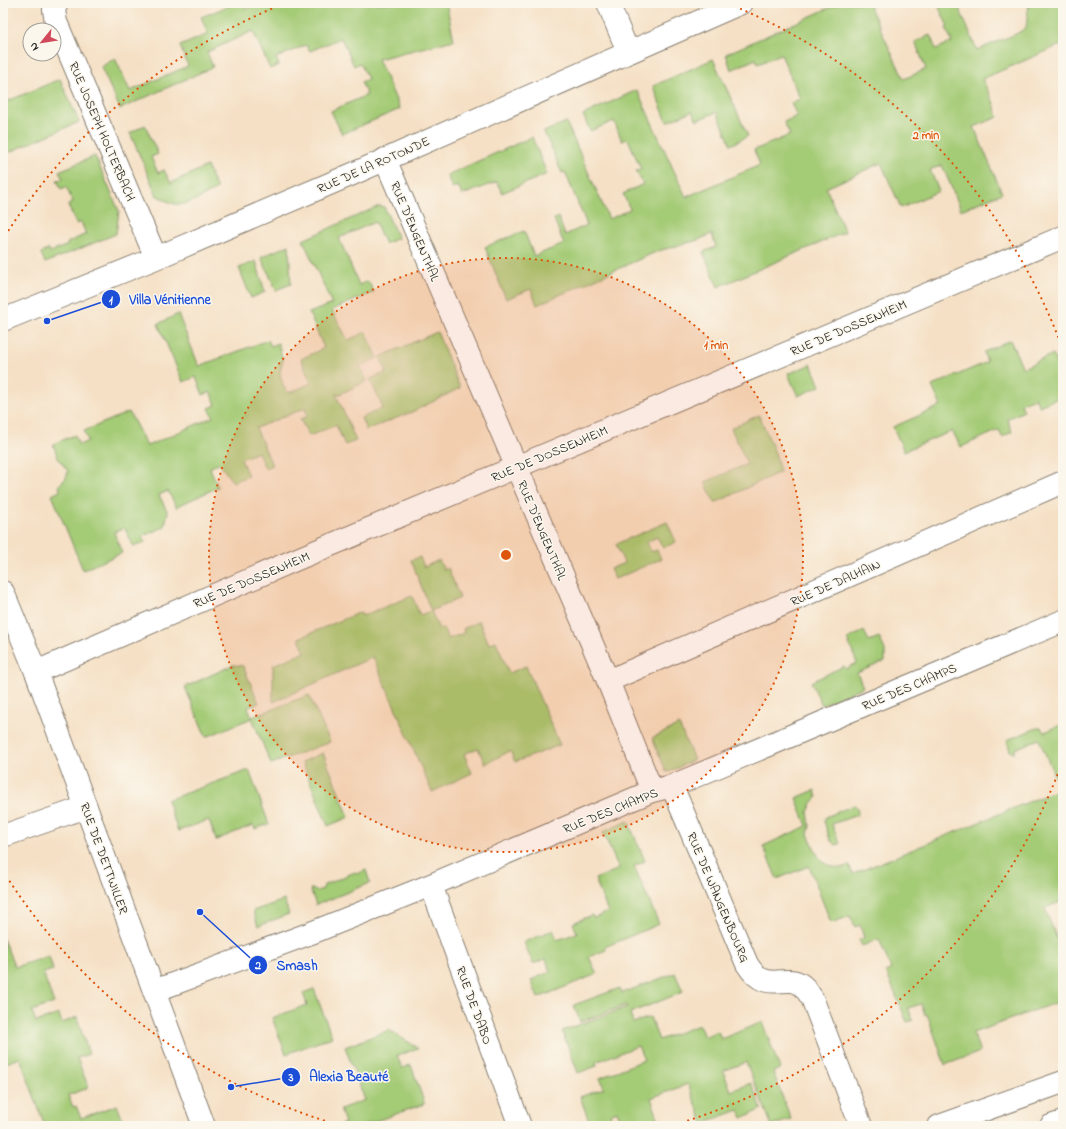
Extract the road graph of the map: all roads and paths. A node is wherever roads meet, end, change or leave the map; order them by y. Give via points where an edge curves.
1 (57, 3) edge
2 (608, 3) edge
3 (741, 3) edge
4 (628, 52) junction
5 (385, 159) junction
6 (1063, 237) edge
7 (156, 258) junction
8 (3, 320) edge
9 (516, 466) junction
10 (1063, 482) edge
11 (3, 592) edge
12 (1063, 621) edge
13 (36, 672) junction
14 (608, 681) junction
15 (662, 788) junction
16 (86, 807) junction
17 (3, 836) edge
18 (431, 885) junction
19 (154, 991) junction
20 (1063, 1082) edge
21 (1063, 1122) edge
22 (204, 1126) edge
23 (520, 1126) edge
24 (861, 1126) edge
25 (938, 1126) edge
26 (1052, 1126) edge

1 - 7 street, RUE JOSEPH HOLTERBACH via 54,10 56,22
2 - 4 street
3 - 4 street, RUE DE LA ROTONDE
4 - 5 street, RUE DE LA ROTONDE
5 - 7 street, RUE DE LA ROTONDE
5 - 9 street, RUE D'ENGENTHAL
6 - 9 street, RUE DE DOSSENHEIM
7 - 8 street, RUE DE LA ROTONDE
9 - 13 street, RUE DE DOSSENHEIM
9 - 14 street, RUE D'ENGENTHAL
10 - 14 street, RUE DE DALHAIN
11 - 13 street, RUE DE DETTWILLER
12 - 15 street, RUE DES CHAMPS
13 - 16 street, RUE DE DETTWILLER
14 - 15 street, RUE D'ENGENTHAL
15 - 18 street, RUE DES CHAMPS
15 - 24 street, RUE DE WANGENBOURG via 753,973 760,979 770,982 798,982 812,998
16 - 17 street
16 - 19 street, RUE DE DETTWILLER
18 - 19 street, RUE DES CHAMPS
18 - 23 street, RUE DE DABO
19 - 22 street, RUE DE DETTWILLER
20 - 25 street
21 - 26 street

